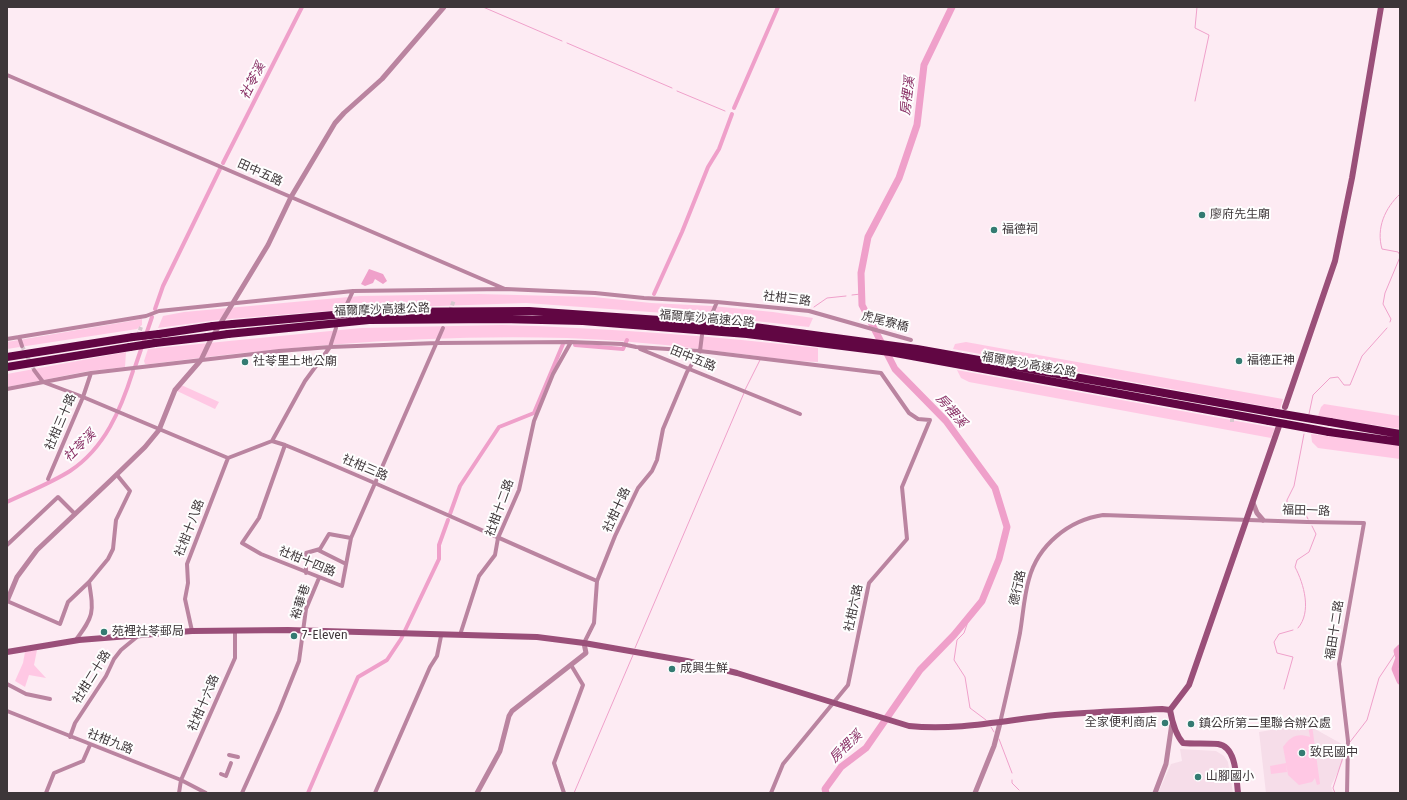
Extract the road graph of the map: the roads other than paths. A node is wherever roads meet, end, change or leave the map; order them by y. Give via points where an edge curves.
1 (444, 7) edge
2 (1381, 7) edge
3 (7, 75) edge
4 (291, 197) junction
5 (506, 289) junction
6 (353, 292) junction
7 (234, 302) junction
8 (717, 302) junction
9 (346, 306) dead end
10 (711, 316) dead end
11 (853, 324) joint
12 (336, 328) dead end
13 (443, 328) dead end
14 (702, 335) dead end
15 (19, 337) junction
16 (7, 339) edge
17 (911, 340) dead end
18 (437, 342) junction
19 (571, 342) junction
20 (22, 346) tunnel mouth
21 (330, 347) junction
22 (636, 347) junction
23 (700, 351) junction
24 (7, 357) edge
25 (201, 360) junction
26 (689, 368) junction
27 (7, 369) edge
28 (34, 370) tunnel mouth
29 (91, 373) junction
30 (42, 382) junction
31 (7, 389) edge
32 (83, 397) junction
33 (1285, 407) dead end
34 (800, 414) dead end
35 (1279, 426) dead end
36 (160, 430) junction
37 (1400, 434) edge
38 (272, 441) junction
39 (1400, 442) edge
40 (285, 445) junction
41 (228, 458) junction
42 (117, 474) junction
43 (48, 479) dead end
44 (376, 482) junction
45 (1253, 502) junction
46 (75, 514) junction
47 (1246, 520) junction
48 (1263, 520) junction
49 (1364, 522) joint
50 (351, 538) junction
51 (498, 538) junction
52 (7, 545) edge
53 (318, 550) junction
54 (346, 564) junction
55 (306, 573) junction
56 (319, 578) junction
57 (597, 581) junction
58 (89, 582) junction
59 (7, 601) edge
60 (235, 631) junction
61 (192, 632) junction
62 (302, 632) junction
63 (140, 635) junction
64 (460, 635) junction
65 (441, 636) junction
66 (75, 641) junction
67 (584, 643) junction
68 (7, 652) edge
69 (571, 666) junction
70 (7, 684) edge
71 (50, 698) dead end
72 (834, 703) junction
73 (1170, 710) junction
74 (7, 711) edge
75 (1172, 722) junction
76 (1000, 723) junction
77 (70, 737) junction
78 (90, 746) junction
79 (229, 755) dead end
80 (238, 757) dead end
81 (231, 763) dead end
82 (221, 774) dead end
83 (181, 780) junction
84 (46, 793) edge
85 (178, 793) edge
86 (206, 793) edge
87 (242, 793) edge
88 (375, 793) edge
89 (476, 793) edge
90 (564, 793) edge
91 (771, 793) edge
92 (975, 793) edge
93 (1155, 793) edge
94 (1238, 793) edge
95 (1347, 793) edge

1 - 4 street via 382,79 335,123
2 - 33 main road via 1335,261
3 - 4 street, 田中五路
4 - 5 street, 田中五路
4 - 7 street via 268,245
5 - 6 street, 社柑三路
5 - 8 street, 社柑三路
6 - 7 street, 社柑三路
6 - 9 street
7 - 15 street, 社柑三路 via 159,311 146,316
7 - 25 street
8 - 10 street
8 - 11 street, 社柑三路 via 797,308
11 - 17 street, 虎尾寮橋
12 - 21 street
13 - 18 street, 社柑十四路
14 - 23 street
15 - 16 street
15 - 20 street
18 - 19 street
18 - 21 street
18 - 44 street, 社柑十四路
19 - 22 street
19 - 51 street, 社柑十二路 via 553,374 534,421 519,490
21 - 25 street
21 - 38 street via 305,381
22 - 23 street
22 - 26 street, 田中五路
23 - 26 street, 社柑十路
23 - 72 street, 社柑六路 via 881,373 909,413 918,419 930,420 902,487 907,539 869,583 848,686
24 - 37 highway, 福爾摩沙高速公路, bridge via 213,326 366,312 529,311 747,326 821,335 967,357
25 - 29 street
25 - 36 street via 175,390
26 - 34 street, 田中五路
26 - 57 street, 社柑十路 via 663,429 657,460 652,471 638,488
27 - 39 highway, 福爾摩沙高速公路, bridge via 155,343 369,320 584,321 747,334 890,352 1329,432
28 - 30 street
29 - 30 street
29 - 32 street, 社柑三十路
30 - 31 street
30 - 32 street
32 - 36 street
32 - 43 street, 社柑三十路
35 - 45 main road
36 - 41 street
36 - 42 street
38 - 40 street, 社柑三路
38 - 41 street
40 - 44 street, 社柑三路
40 - 55 street, 社柑十四路 via 259,518 242,543
41 - 61 street, 社柑十八路 via 187,564 188,583 185,599
42 - 46 street
42 - 58 street via 130,491 116,520 113,549
44 - 50 street, 社柑十四路
44 - 51 street, 社柑三路
45 - 47 main road
45 - 48 street
46 - 52 street via 58,497
46 - 59 street via 27,561 16,577
47 - 48 street, 福田一路
47 - 73 main road via 1189,685
47 - 76 street, 德行路 via 1103,515 1084,519 1054,538 1038,556 1029,579
48 - 49 street, 福田一路
49 - 95 street, 福田十二路 via 1340,660 1348,742
50 - 53 street via 329,534
50 - 54 street, 社柑十四路
51 - 57 street, 社柑三路
51 - 64 street, 社柑十二路 via 495,555 479,576
53 - 54 street
53 - 55 street via 306,553
54 - 56 street, 社柑十四路 via 342,586
55 - 56 street, 社柑十四路
56 - 62 street, 裕華巷 via 306,609
57 - 67 street, 社柑十路 via 594,623
58 - 59 street via 68,602 60,624
58 - 66 street via 91,618
60 - 61 main road
60 - 62 main road
60 - 83 street, 社柑十六路 via 235,658
61 - 63 main road
62 - 65 main road
62 - 87 street via 299,661
63 - 66 main road
63 - 77 street, 社柑二十路 via 114,659 106,676 75,723
64 - 65 main road
64 - 67 main road via 537,637
65 - 88 street via 437,656 430,666
66 - 68 main road
67 - 69 street via 586,653
67 - 72 main road via 737,672
69 - 89 street via 512,711 500,751
69 - 90 street via 583,685 554,763
70 - 71 street via 26,694
72 - 76 main road via 909,726
72 - 91 street, 社柑六路 via 783,764
73 - 75 main road
73 - 76 main road via 1054,715
74 - 77 street, 社柑九路
75 - 93 street via 1166,764
75 - 94 main road via 1178,738 1183,743 1219,744 1229,751 1233,758
76 - 92 street, 德行路 via 994,746
77 - 78 street, 社柑九路
78 - 83 street, 社柑九路
78 - 84 street via 83,761 54,773
79 - 80 street
81 - 82 street via 226,776
83 - 85 street, 社柑十六路
83 - 86 street, 社柑九路

